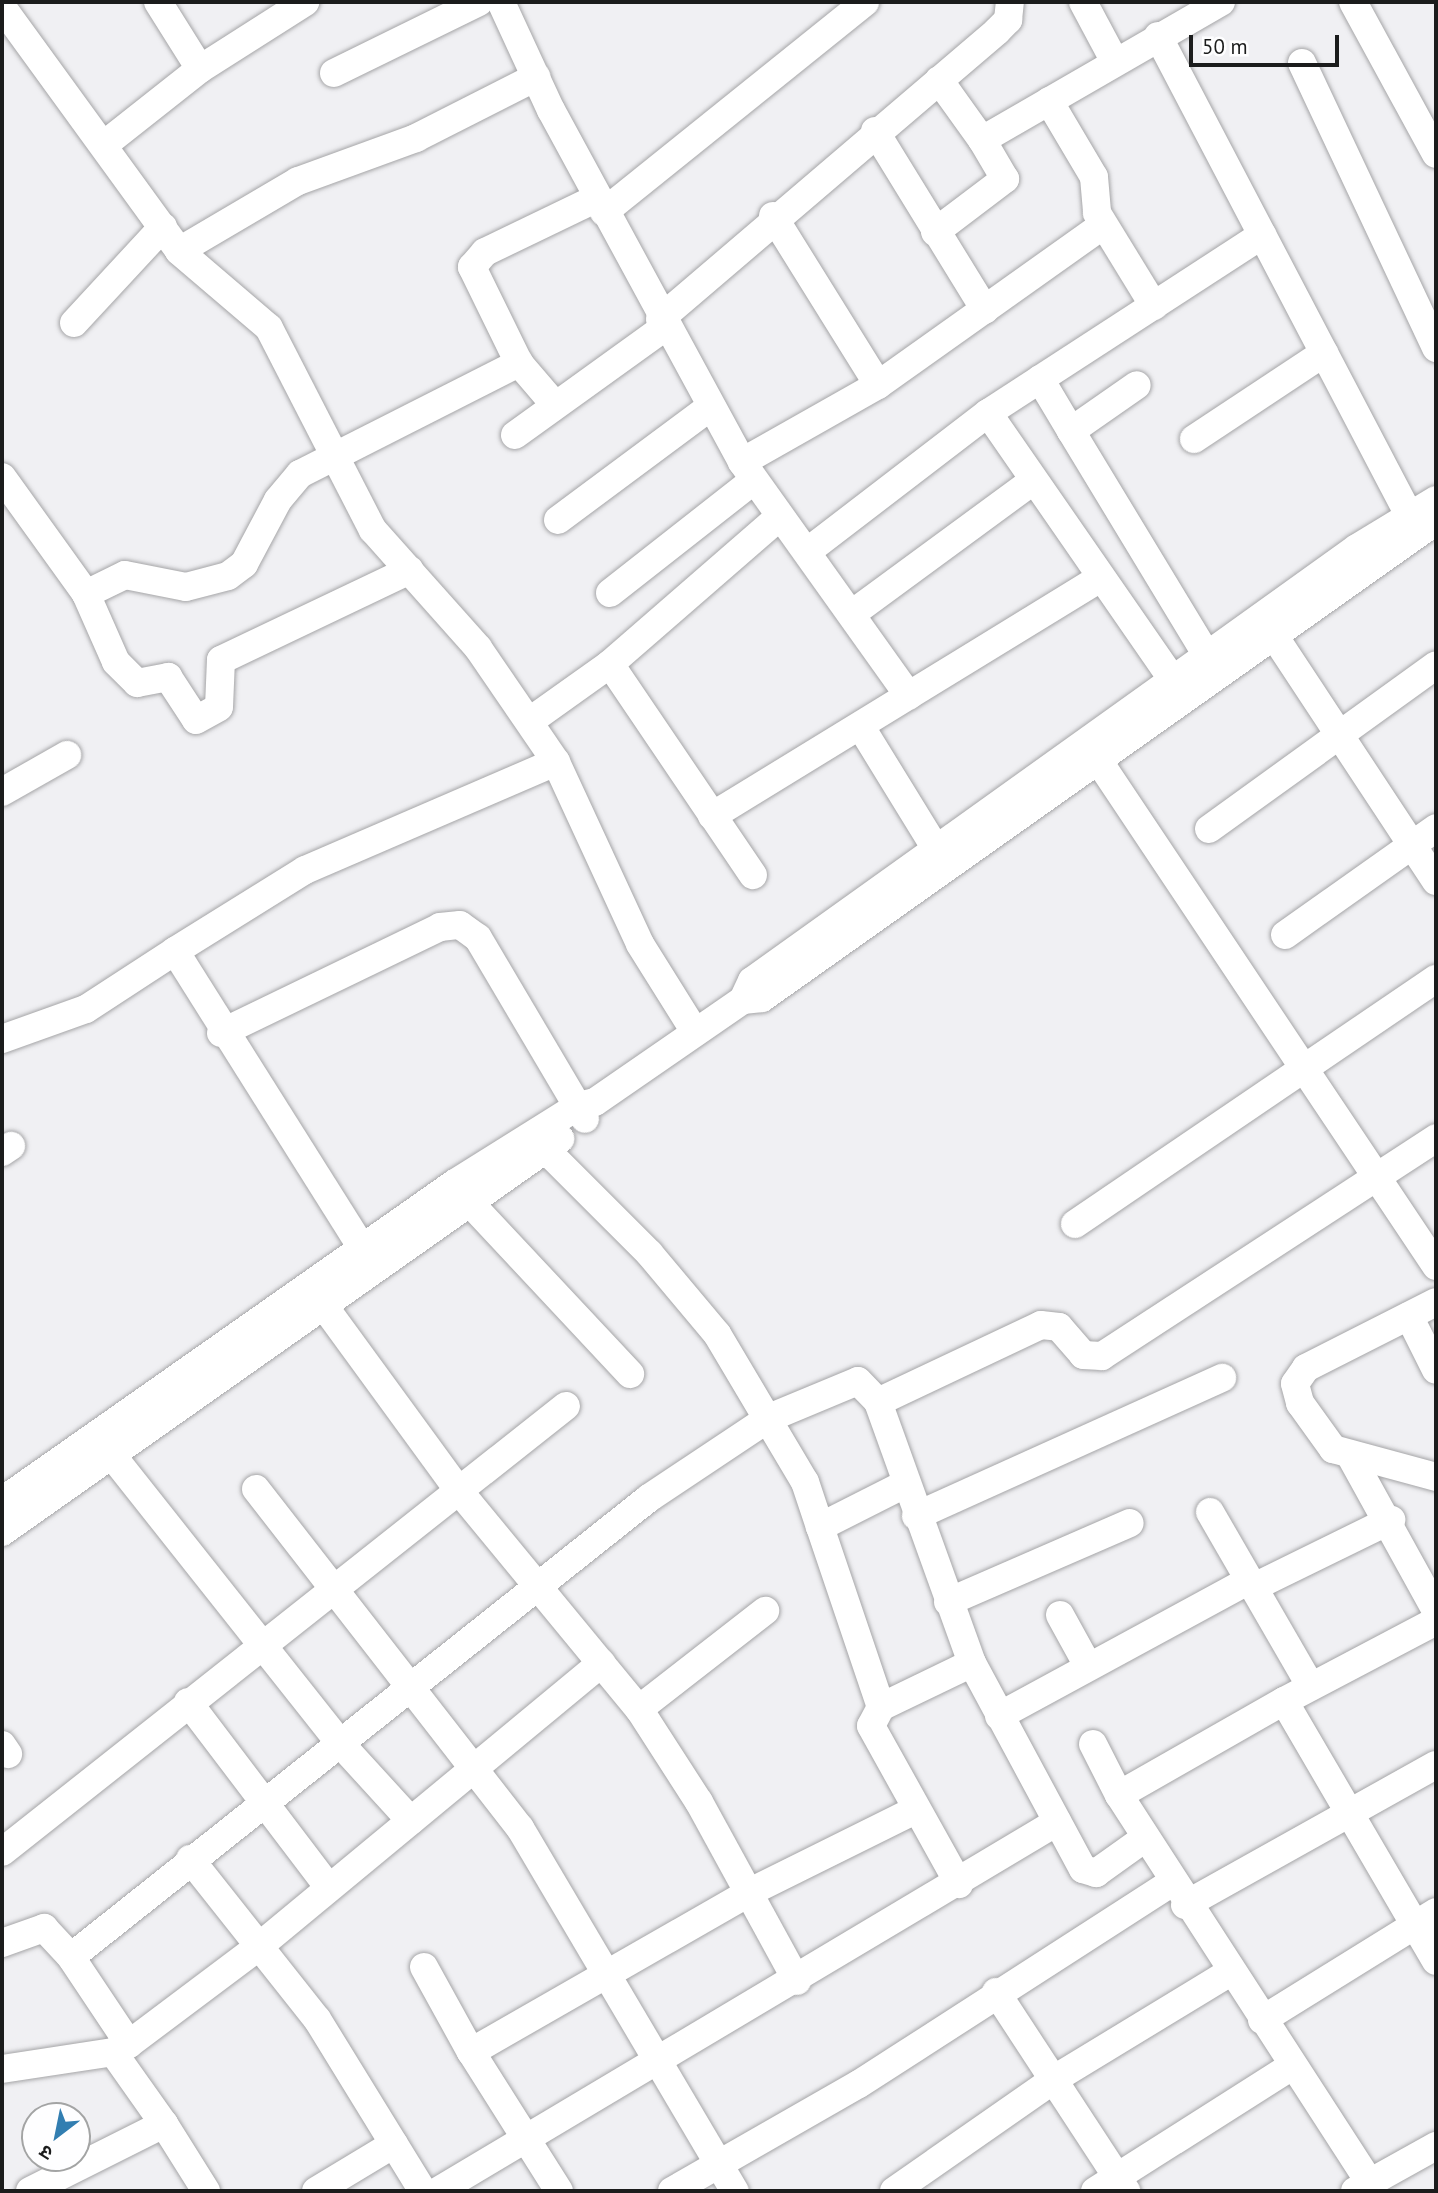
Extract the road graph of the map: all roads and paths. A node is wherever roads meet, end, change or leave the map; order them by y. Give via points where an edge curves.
1 (158, 2) edge
2 (480, 2) edge
3 (501, 2) edge
4 (865, 2) edge
5 (1010, 2) edge
6 (1083, 2) edge
7 (1221, 2) edge
8 (1353, 2) edge
9 (292, 5) edge
10 (2, 7) edge
11 (1157, 36) junction
12 (1114, 60) junction
13 (1302, 63) dead end
14 (200, 69) junction
15 (334, 73) dead end
16 (536, 77) junction
17 (939, 80) junction
18 (1049, 101) junction
19 (875, 131) junction
20 (982, 140) junction
21 (105, 144) junction
22 (1436, 154) edge
23 (601, 205) junction
24 (773, 216) junction
25 (1103, 225) junction
26 (163, 227) junction
27 (935, 232) junction
28 (1262, 235) junction
29 (179, 251) junction
30 (1154, 306) junction
31 (985, 310) junction
32 (74, 323) dead end
33 (663, 323) junction
34 (1436, 348) edge
35 (1324, 353) junction
36 (519, 363) junction
37 (1040, 379) junction
38 (878, 385) junction
39 (1137, 385) dead end
40 (555, 405) junction
41 (710, 407) junction
42 (988, 413) junction
43 (1070, 431) junction
44 (515, 435) dead end
45 (1194, 439) dead end
46 (333, 457) junction
47 (748, 471) junction
48 (2, 477) edge
49 (1032, 481) junction
50 (1436, 500) edge
51 (779, 517) junction
52 (1423, 519) edge
53 (558, 520) dead end
54 (808, 551) junction
55 (410, 570) junction
56 (1099, 579) junction
57 (610, 593) dead end
58 (86, 594) junction
59 (853, 613) junction
60 (1268, 625) junction
61 (1208, 657) junction
62 (610, 664) junction
63 (1436, 666) edge
64 (1180, 691) junction
65 (909, 696) junction
66 (530, 721) junction
67 (861, 727) junction
68 (1338, 734) junction
69 (1093, 752) junction
70 (66, 755) dead end
71 (556, 762) junction
72 (2, 792) edge
73 (712, 816) junction
74 (1436, 828) edge
75 (1209, 829) dead end
76 (1412, 845) junction
77 (943, 860) junction
78 (753, 875) dead end
79 (1436, 881) edge
80 (1285, 935) dead end
81 (175, 951) junction
82 (1436, 979) edge
83 (695, 1032) junction
84 (221, 1033) junction
85 (2, 1039) edge
86 (1305, 1068) junction
87 (586, 1109) junction
88 (1436, 1138) edge
89 (546, 1150) junction
90 (1374, 1178) junction
91 (471, 1204) junction
92 (1075, 1224) dead end
93 (369, 1259) junction
94 (1436, 1266) edge
95 (1436, 1302) edge
96 (324, 1306) junction
97 (1409, 1315) junction
98 (1436, 1370) edge
99 (630, 1374) dead end
100 (1222, 1378) dead end
101 (878, 1402) junction
102 (566, 1406) dead end
103 (769, 1418) junction
104 (93, 1431) junction
105 (109, 1455) junction
106 (1350, 1455) junction
107 (1436, 1477) edge
108 (905, 1483) junction
109 (256, 1489) dead end
110 (459, 1491) junction
111 (2, 1502) edge
112 (1210, 1512) dead end
113 (916, 1516) junction
114 (1391, 1520) junction
115 (1130, 1523) dead end
116 (820, 1527) junction
117 (2, 1532) edge
118 (1252, 1583) junction
119 (334, 1588) junction
120 (537, 1589) junction
121 (948, 1602) junction
122 (765, 1611) dead end
123 (1436, 1611) edge
124 (1060, 1615) dead end
125 (1436, 1621) edge
126 (261, 1643) junction
127 (602, 1663) junction
128 (972, 1663) junction
129 (1088, 1666) junction
130 (1310, 1685) junction
131 (411, 1687) junction
132 (1284, 1701) junction
133 (188, 1702) junction
134 (881, 1707) junction
135 (639, 1709) junction
136 (999, 1716) junction
137 (338, 1741) junction
138 (1093, 1744) dead end
139 (1436, 1765) edge
140 (474, 1770) junction
141 (1119, 1795) junction
142 (262, 1802) junction
143 (915, 1810) junction
144 (1346, 1815) junction
145 (411, 1821) junction
146 (1057, 1822) junction
147 (1145, 1838) junction
148 (2, 1852) edge
149 (190, 1859) junction
150 (959, 1884) junction
151 (329, 1888) junction
152 (750, 1892) junction
153 (1179, 1894) junction
154 (1426, 1918) edge
155 (2, 1943) edge
156 (257, 1948) junction
157 (71, 1957) junction
158 (1436, 1961) edge
159 (424, 1967) dead end
160 (610, 1972) junction
161 (1230, 1972) junction
162 (797, 1981) junction
163 (996, 1992) junction
164 (1262, 2020) junction
165 (121, 2048) junction
166 (471, 2052) junction
167 (656, 2059) junction
168 (1292, 2066) junction
169 (2, 2069) edge
170 (1056, 2078) junction
171 (164, 2124) junction
172 (524, 2135) junction
173 (394, 2144) junction
174 (1436, 2146) edge
175 (717, 2162) junction
176 (1113, 2186) edge
177 (1362, 2187) edge
178 (30, 2191) edge
179 (206, 2191) edge
180 (316, 2191) edge
181 (423, 2191) edge
182 (438, 2191) edge
183 (559, 2191) edge
184 (672, 2191) edge
185 (735, 2191) edge
186 (894, 2191) edge

1 - 14 street
2 - 15 street
3 - 16 street
4 - 23 street
5 - 17 street via 1008,20
6 - 12 street
7 - 11 street
8 - 22 street
9 - 14 street
10 - 21 street
11 - 12 street
11 - 28 street
12 - 18 street
13 - 34 street
14 - 21 street
16 - 23 street
16 - 29 street via 415,138 298,181
17 - 19 street
17 - 20 street
18 - 20 street
18 - 25 street via 1094,177
19 - 24 street
19 - 27 street
20 - 27 street via 1005,179
21 - 26 street
23 - 33 street
23 - 36 street via 474,262
24 - 33 street
24 - 38 street
25 - 30 street
25 - 31 street
26 - 29 street
26 - 32 street
27 - 31 street
28 - 30 street
28 - 35 street
29 - 46 street via 269,328
30 - 37 street
31 - 38 street
33 - 40 street
33 - 41 street
35 - 45 street
35 - 52 street
36 - 40 street
36 - 46 street
37 - 42 street
37 - 43 street
38 - 47 street
39 - 43 street
40 - 44 street
41 - 47 street
41 - 53 street
42 - 49 street
42 - 54 street
43 - 61 street
46 - 55 street via 373,530
46 - 58 street via 288,486 244,564 228,576 186,587 114,577
47 - 51 street
47 - 57 street
48 - 58 street
49 - 56 street
49 - 59 street
50 - 52 street
51 - 54 street
51 - 62 street
52 - 60 street
54 - 59 street
55 - 58 street via 221,660 216,673 219,707 196,720 168,677 137,683 129,678
55 - 66 street
56 - 64 street
56 - 65 street
59 - 65 street
60 - 61 street
60 - 64 street
60 - 68 street
61 - 64 street
62 - 66 street
62 - 73 street
63 - 68 street
64 - 69 street
65 - 67 street
66 - 71 street
67 - 73 street
67 - 77 street
68 - 75 street
68 - 76 street
69 - 77 street
69 - 86 street
70 - 72 street
71 - 81 street via 305,870
71 - 83 street via 640,944
73 - 78 street
74 - 76 street
76 - 79 street
76 - 80 street
77 - 83 street via 762,998 743,1000
81 - 84 street
81 - 85 street via 86,1009
82 - 86 street
83 - 87 street
84 - 87 street via 440,927 460,925 478,938
84 - 93 street via 289,1125
86 - 90 street
86 - 92 street
87 - 89 street
87 - 93 street
88 - 90 street
89 - 91 street
89 - 103 street via 649,1253 717,1334
90 - 94 street
90 - 101 street via 1102,1356 1083,1355 1059,1326 1041,1325
91 - 93 street
91 - 99 street
93 - 96 street
93 - 104 street
95 - 97 street
96 - 105 street
96 - 110 street
97 - 98 street
97 - 106 street via 1298,1376 1296,1395 1320,1435
100 - 113 street
101 - 103 street via 858,1381
101 - 108 street
102 - 110 street
103 - 116 street via 805,1482
103 - 120 street via 649,1498
104 - 105 street
104 - 111 street
105 - 117 street
105 - 126 street
106 - 107 street
106 - 114 street
108 - 113 street
108 - 116 street
109 - 119 street
110 - 119 street
110 - 120 street
112 - 118 street
113 - 121 street
114 - 118 street
114 - 123 street
115 - 121 street
116 - 134 street
118 - 129 street
118 - 130 street
119 - 126 street
119 - 131 street
120 - 127 street
120 - 131 street
121 - 128 street
122 - 135 street
124 - 129 street
125 - 130 street
126 - 133 street
126 - 137 street
127 - 135 street
127 - 140 street
128 - 134 street
128 - 136 street
129 - 136 street
130 - 132 street
131 - 137 street
131 - 140 street
132 - 141 street
132 - 144 street
133 - 142 street
133 - 148 street
134 - 143 street via 871,1726
135 - 152 street
136 - 146 street
137 - 142 street
137 - 145 street
138 - 141 street
139 - 144 street
140 - 145 street
140 - 160 street via 520,1828
141 - 147 street
142 - 149 street
142 - 151 street
143 - 150 street
143 - 152 street
144 - 153 street
144 - 154 street
145 - 151 street
146 - 147 street via 1090,1872
146 - 150 street
147 - 153 street
149 - 156 street
149 - 157 street
150 - 162 street
151 - 156 street
152 - 160 street
152 - 162 street
153 - 161 street
153 - 163 street
154 - 158 street
154 - 164 street
155 - 157 street via 44,1928
156 - 165 street
156 - 173 street via 317,2019
157 - 165 street
159 - 166 street
160 - 166 street
160 - 167 street
161 - 164 street
161 - 170 street
162 - 167 street
163 - 170 street
163 - 175 street via 859,2084
164 - 168 street
165 - 169 street
165 - 171 street
166 - 172 street
167 - 172 street
167 - 175 street
168 - 176 street
168 - 177 street
170 - 176 street
170 - 186 street
171 - 178 street
171 - 179 street
172 - 182 street
172 - 183 street
173 - 180 street
173 - 181 street
174 - 177 street
175 - 184 street
175 - 185 street

